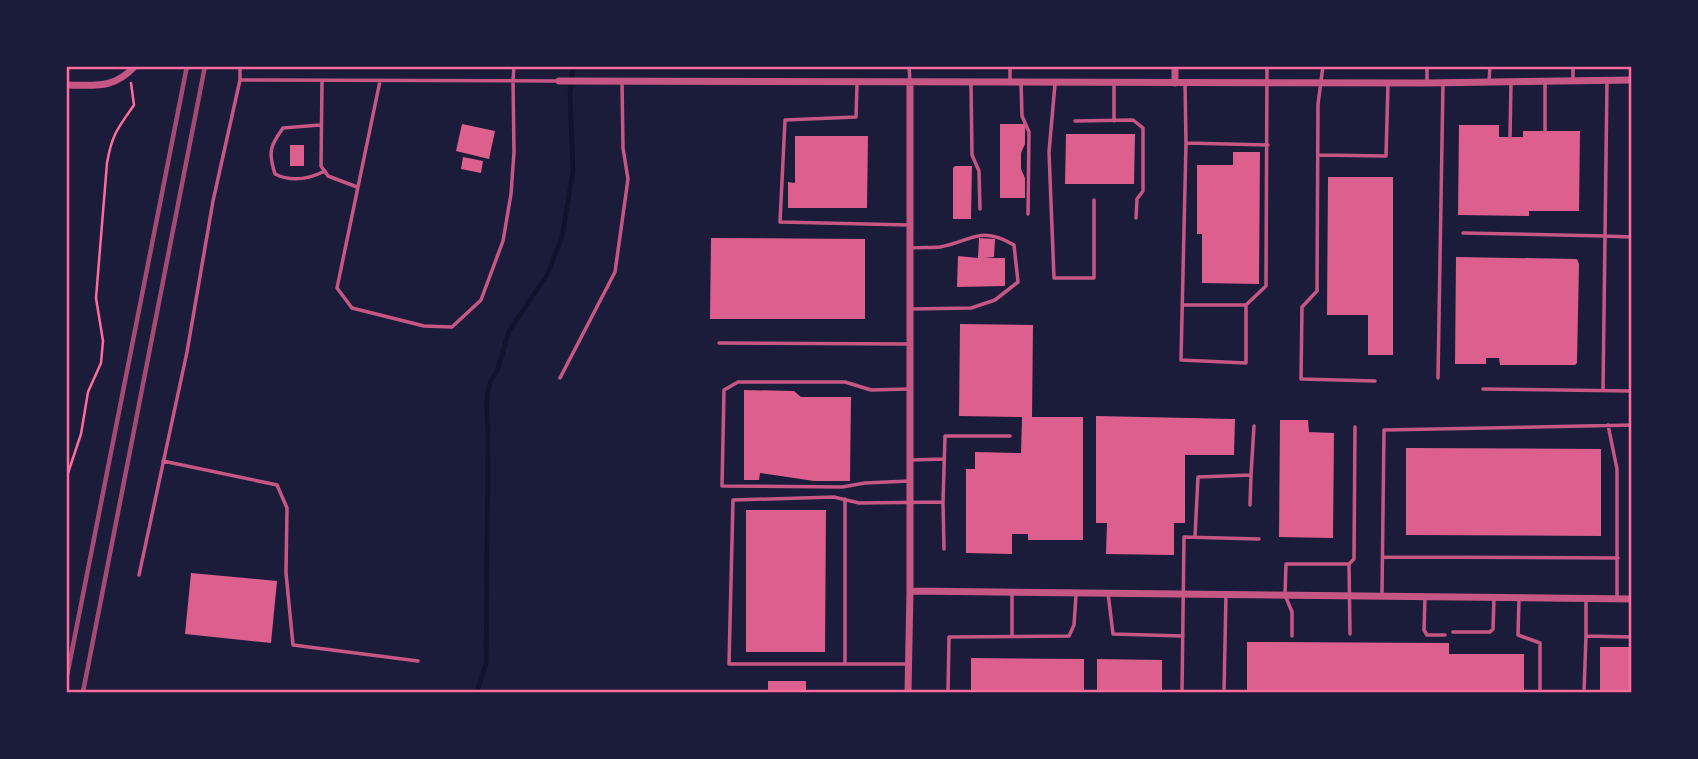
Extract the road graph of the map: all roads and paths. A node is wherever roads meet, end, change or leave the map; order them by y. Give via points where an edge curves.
1 (135, 66) edge
2 (240, 66) edge
3 (514, 66) edge
4 (909, 66) edge
5 (1010, 66) edge
6 (1175, 66) edge
7 (1267, 66) edge
8 (1323, 66) edge
9 (1427, 66) edge
10 (1490, 66) edge
11 (1573, 66) edge
12 (128, 73) junction
13 (240, 80) junction
14 (1632, 80) edge
15 (322, 81) junction
16 (380, 81) junction
17 (513, 81) junction
18 (559, 81) joint
19 (622, 81) junction
20 (1114, 81) junction
21 (1607, 81) junction
22 (857, 82) junction
23 (910, 82) junction
24 (971, 82) junction
25 (1010, 82) junction
26 (1021, 82) junction
27 (1055, 82) junction
28 (1545, 82) junction
29 (1573, 82) junction
30 (1175, 83) junction
31 (1185, 83) junction
32 (1267, 83) junction
33 (1321, 83) junction
34 (1388, 83) junction
35 (1426, 83) junction
36 (1443, 83) junction
37 (1489, 83) junction
38 (1511, 83) junction
39 (66, 85) edge
40 (1075, 121) dead end
41 (1114, 121) junction
42 (320, 125) junction
43 (1545, 131) dead end
44 (1510, 137) dead end
45 (1186, 143) junction
46 (1268, 145) junction
47 (1319, 155) junction
48 (325, 171) junction
49 (357, 187) junction
50 (1094, 200) dead end
51 (980, 209) dead end
52 (1028, 214) dead end
53 (1136, 218) dead end
54 (909, 225) junction
55 (1463, 233) dead end
56 (1605, 236) junction
57 (1632, 237) edge
58 (909, 248) junction
59 (1182, 305) junction
60 (1247, 305) junction
61 (909, 309) junction
62 (719, 343) dead end
63 (909, 344) junction
64 (1438, 378) dead end
65 (560, 379) dead end
66 (1375, 381) dead end
67 (909, 389) junction
68 (1483, 390) dead end
69 (1603, 391) junction
70 (1632, 391) edge
71 (1608, 425) junction
72 (1632, 425) edge
73 (1254, 426) dead end
74 (1355, 427) dead end
75 (1010, 436) dead end
76 (944, 459) junction
77 (909, 460) junction
78 (163, 461) junction
79 (1251, 475) junction
80 (66, 479) edge
81 (909, 481) junction
82 (845, 499) junction
83 (910, 502) junction
84 (943, 502) junction
85 (1251, 505) dead end
86 (1195, 537) junction
87 (1259, 538) dead end
88 (944, 549) dead end
89 (1383, 557) junction
90 (1618, 558) junction
91 (1349, 564) junction
92 (139, 575) dead end
93 (910, 591) junction
94 (1012, 592) junction
95 (1076, 593) junction
96 (1108, 593) junction
97 (1183, 594) junction
98 (1226, 594) junction
99 (1285, 595) junction
100 (1349, 596) junction
101 (1382, 596) junction
102 (1425, 597) junction
103 (1494, 597) junction
104 (1519, 598) junction
105 (1586, 599) junction
106 (1617, 599) junction
107 (1632, 599) edge
108 (1453, 632) dead end
109 (1350, 634) dead end
110 (1445, 635) dead end
111 (1183, 636) junction
112 (1292, 636) dead end
113 (1586, 636) junction
114 (1012, 637) junction
115 (1632, 637) edge
116 (418, 661) dead end
117 (845, 664) junction
118 (908, 664) junction
119 (908, 692) edge
120 (948, 692) edge
121 (1182, 692) edge
122 (1224, 692) edge
123 (1540, 692) edge
124 (1584, 692) edge

1 - 12 street
2 - 13 lane
3 - 17 lane
4 - 23 lane
5 - 25 lane
6 - 30 street
7 - 32 lane
8 - 33 lane
9 - 35 lane
10 - 37 lane
11 - 29 lane
12 - 39 street via 109,85
12 - 80 path via 134,104 120,121 107,163 96,298 103,341 101,363 88,392 81,434
13 - 15 lane
13 - 78 lane
14 - 21 street
15 - 16 lane
15 - 42 lane
16 - 17 lane
16 - 49 lane
17 - 18 lane
17 - 49 lane via 514,152 503,241 481,300 452,327 424,326 352,308 337,288
18 - 19 street
19 - 22 street
19 - 65 lane via 628,179 615,272
20 - 27 street
20 - 30 street
20 - 41 lane
21 - 29 street
21 - 56 lane
22 - 23 street
22 - 54 lane via 856,117 785,120 780,222
23 - 24 street
23 - 54 street
24 - 25 street
24 - 51 lane via 972,155 979,171
25 - 26 street
26 - 27 street
26 - 52 lane via 1022,116 1030,132
27 - 50 lane via 1049,152 1054,278 1094,278
28 - 29 street
28 - 38 street
28 - 43 lane
30 - 31 street
31 - 32 street
31 - 45 lane
32 - 33 street
32 - 46 lane
33 - 34 street
33 - 47 lane
34 - 35 street
34 - 47 lane via 1387,156
35 - 36 street
36 - 37 street
36 - 64 lane
37 - 38 street
38 - 44 lane
40 - 41 lane
41 - 53 lane via 1133,120 1143,128 1143,191 1136,199
42 - 48 lane
42 - 48 lane via 283,128 270,147 271,163 275,174 286,180
45 - 46 lane
45 - 59 lane
46 - 60 lane via 1266,286
47 - 66 lane via 1317,291 1302,307 1301,379
48 - 49 lane
54 - 58 street
55 - 56 lane
56 - 57 lane
56 - 69 lane
58 - 61 street
58 - 61 lane via 998,235 1014,245 1018,282 995,300 971,307
59 - 60 lane
59 - 60 lane via 1181,360 1246,363
61 - 63 street
62 - 63 lane
63 - 67 street
67 - 77 street
67 - 81 lane via 871,390 845,382 738,382 724,390 722,486 842,487
68 - 69 lane
69 - 70 lane
71 - 72 lane
71 - 89 lane via 1384,430
71 - 90 lane via 1618,469
73 - 79 lane
74 - 91 lane via 1354,559
75 - 76 lane via 945,436
76 - 77 lane
76 - 84 lane
77 - 81 street
78 - 92 lane
78 - 116 lane via 277,485 287,508 286,573 293,645
79 - 85 lane
79 - 86 lane via 1198,477
81 - 83 street
82 - 83 lane
82 - 117 lane
82 - 117 lane via 733,500 729,664
83 - 84 lane
83 - 93 street
84 - 88 lane
86 - 87 lane
86 - 97 lane via 1184,537
89 - 90 lane
89 - 101 lane
90 - 106 lane
91 - 99 lane via 1286,564
91 - 100 lane
93 - 94 street
93 - 118 street
94 - 95 street
94 - 114 lane
95 - 96 street
95 - 114 lane via 1069,636
96 - 97 street
96 - 111 lane via 1113,634
97 - 98 street
97 - 111 lane
98 - 99 street
98 - 122 lane
99 - 100 street
99 - 112 lane via 1292,612
100 - 101 street
100 - 109 lane
101 - 102 street
102 - 103 street
102 - 110 lane via 1424,630 1427,635
103 - 104 street
103 - 108 lane via 1490,632
104 - 105 street
104 - 123 lane via 1518,635 1540,643
105 - 106 street
105 - 113 lane
106 - 107 street
111 - 121 lane
113 - 115 lane
113 - 124 lane
114 - 120 lane via 949,637
117 - 118 lane
118 - 119 street

